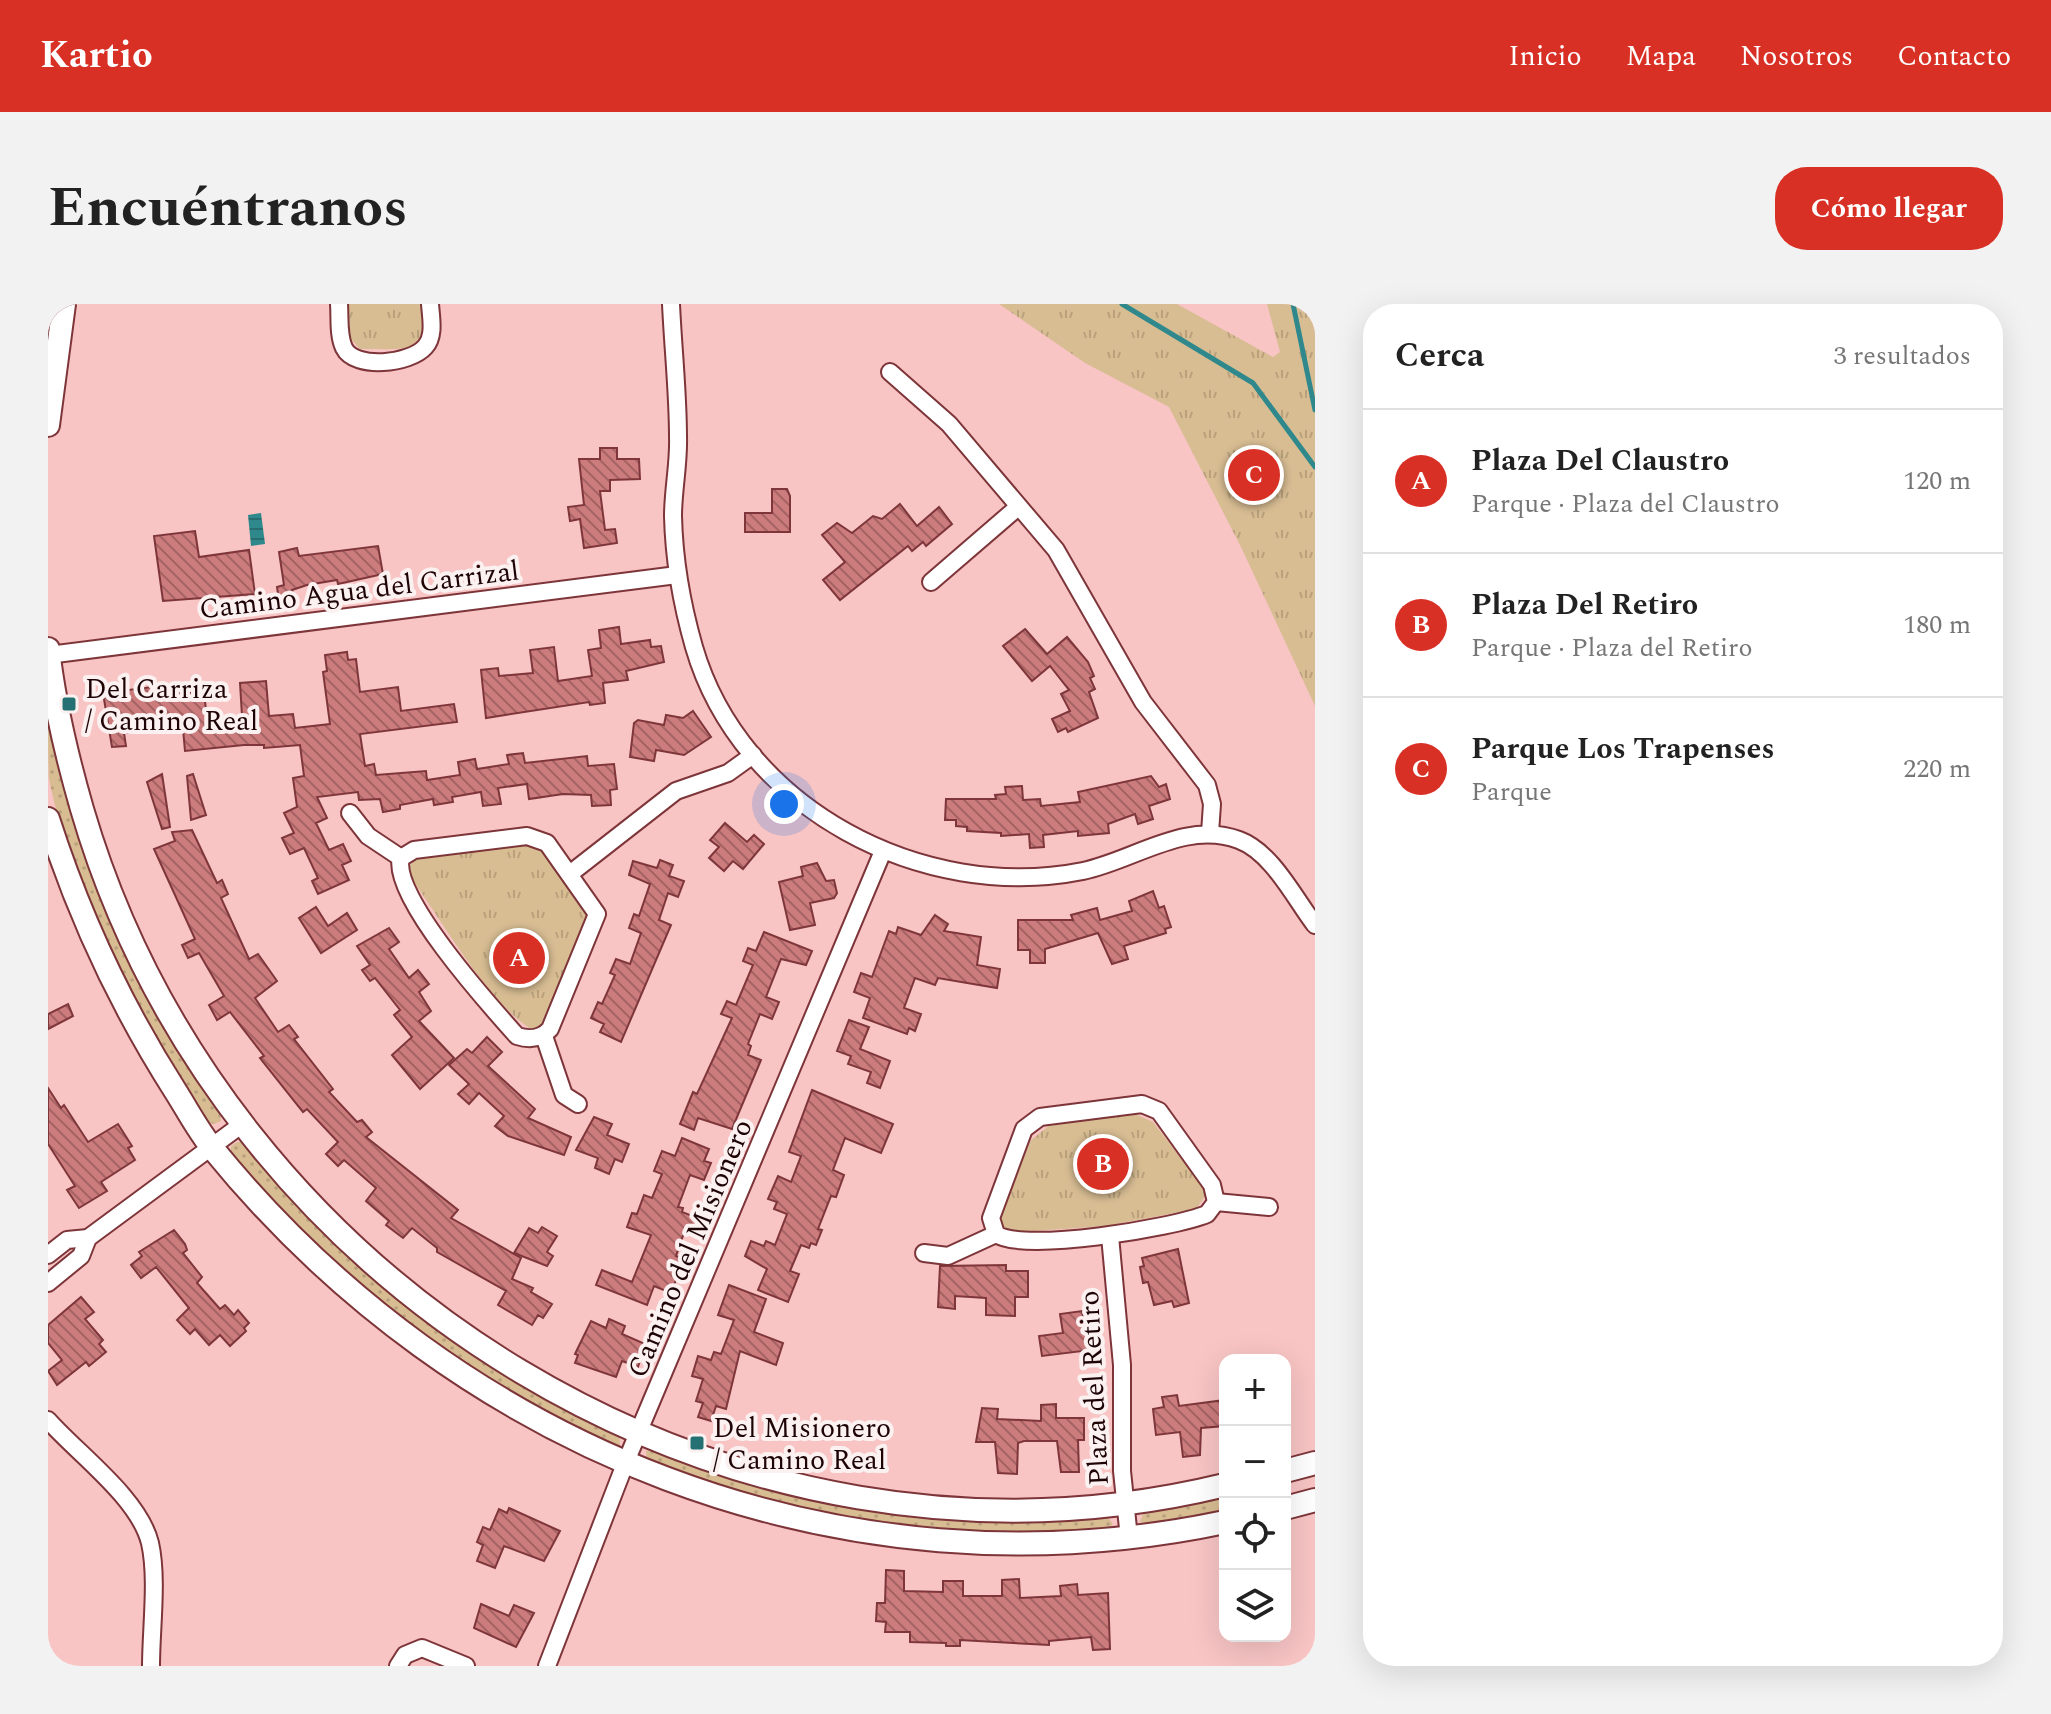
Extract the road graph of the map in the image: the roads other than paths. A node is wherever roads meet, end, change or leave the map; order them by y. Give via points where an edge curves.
1 (64, 304) edge
2 (339, 304) edge
3 (430, 304) edge
4 (671, 304) edge
5 (890, 372) dead end
6 (48, 425) edge
7 (1018, 507) junction
8 (677, 575) junction
9 (931, 582) dead end
10 (48, 653) edge
11 (753, 755) junction
12 (350, 813) dead end
13 (48, 819) edge
14 (1210, 833) junction
15 (883, 851) junction
16 (401, 858) junction
17 (571, 873) junction
18 (1315, 925) edge
19 (544, 1036) junction
20 (578, 1104) dead end
21 (241, 1125) junction
22 (211, 1147) junction
23 (1216, 1202) junction
24 (1269, 1207) dead end
25 (996, 1234) junction
26 (1110, 1236) junction
27 (88, 1238) junction
28 (924, 1253) dead end
29 (48, 1255) edge
30 (48, 1283) edge
31 (48, 1420) edge
32 (640, 1433) junction
33 (625, 1464) junction
34 (1314, 1467) edge
35 (1291, 1470) edge
36 (1219, 1486) edge
37 (1315, 1500) edge
38 (1125, 1503) junction
39 (1291, 1506) edge
40 (1219, 1523) edge
41 (1129, 1538) junction
42 (151, 1666) edge
43 (398, 1666) edge
44 (466, 1666) edge
45 (547, 1666) edge

1 - 6 main road
2 - 3 street via 345,351 354,360 373,362 414,356 427,346
4 - 8 street via 679,439 673,515
5 - 7 street via 949,424
7 - 9 street
7 - 14 street via 1056,550 1143,702 1207,785
8 - 10 street, Camino Agua del Carrizal
8 - 11 street via 694,648
10 - 21 main road via 69,762 108,889 153,986
11 - 15 street via 789,793 855,839
11 - 17 street via 709,782 676,791
12 - 16 street via 368,836
13 - 22 main road via 116,989
14 - 15 street via 1168,841 1083,871 1014,878 918,864
14 - 18 street via 1241,840 1261,853
15 - 32 street, Camino del Misionero
16 - 17 street via 414,850 527,836 547,843
16 - 19 street via 403,885 483,999 517,1036
17 - 19 street via 596,909 596,919
19 - 20 street via 564,1095
21 - 22 street
21 - 32 main road via 335,1229 411,1298 519,1372
22 - 27 street
22 - 33 main road via 310,1256 390,1324 474,1386
23 - 24 street
23 - 25 street via 1212,1185 1151,1107 1040,1117 1024,1129 991,1218
23 - 26 street via 1197,1218
25 - 26 street via 1012,1242
25 - 28 street via 948,1256
26 - 38 street, Plaza del Retiro via 1122,1365
27 - 29 street via 67,1240
27 - 30 street via 81,1256
31 - 42 street via 143,1524 152,1556
32 - 33 street, Camino del Misionero
32 - 38 main road via 711,1460 879,1500 1016,1510
33 - 41 main road via 756,1509 873,1534 1010,1544
33 - 45 street, Camino del Misionero
34 - 35 main road
36 - 38 main road
37 - 39 main road
38 - 41 street, Plaza del Retiro
40 - 41 main road
43 - 44 street via 405,1655 422,1648

